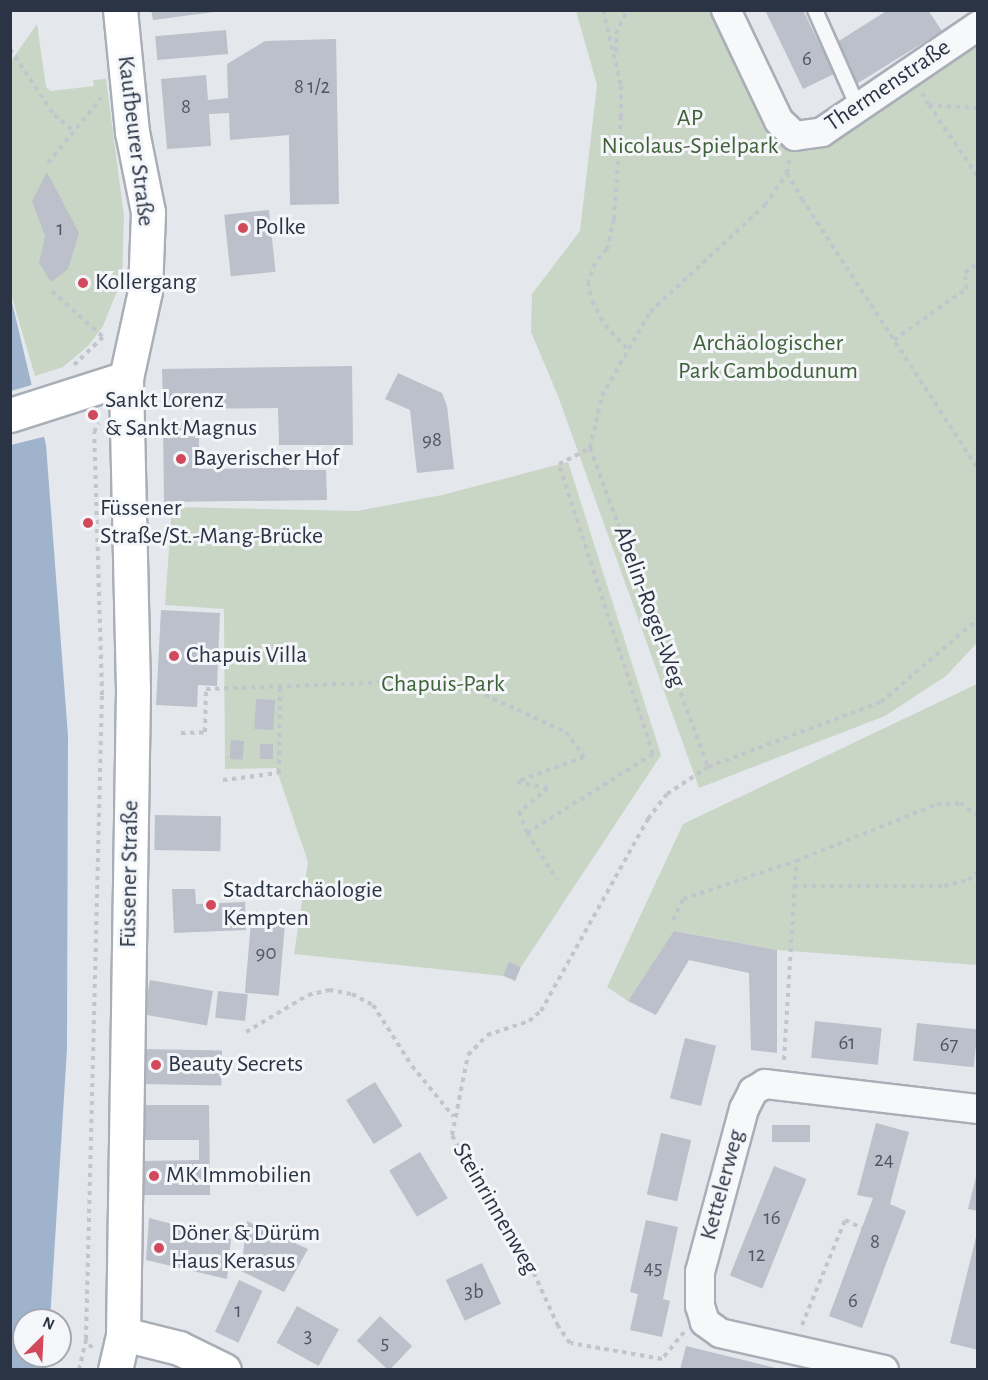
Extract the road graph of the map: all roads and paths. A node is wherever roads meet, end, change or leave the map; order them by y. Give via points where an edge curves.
1 (120, 10) edge
2 (603, 10) edge
3 (627, 10) edge
4 (726, 10) edge
5 (815, 10) edge
6 (978, 26) edge
7 (10, 49) edge
8 (616, 61) junction
9 (108, 90) dead end
10 (857, 105) junction
11 (978, 108) edge
12 (74, 131) junction
13 (795, 136) junction
14 (48, 163) dead end
15 (787, 173) junction
16 (978, 177) edge
17 (978, 263) edge
18 (52, 291) dead end
19 (104, 336) dead end
20 (894, 340) junction
21 (628, 350) junction
22 (126, 378) junction
23 (28, 411) edge
24 (104, 414) dead end
25 (590, 448) junction
26 (978, 469) edge
27 (978, 619) edge
28 (280, 687) junction
29 (181, 733) dead end
30 (708, 767) junction
31 (224, 780) dead end
32 (978, 816) edge
33 (527, 833) junction
34 (796, 861) junction
35 (978, 872) edge
36 (557, 880) dead end
37 (794, 886) junction
38 (673, 920) dead end
39 (246, 1032) dead end
40 (783, 1085) junction
41 (978, 1109) edge
42 (453, 1117) junction
43 (862, 1228) dead end
44 (701, 1311) junction
45 (123, 1334) junction
46 (86, 1339) junction
47 (792, 1351) junction
48 (107, 1364) edge
49 (79, 1370) edge
50 (224, 1370) edge
51 (884, 1370) edge

1 - 22 street, Kaufbeurer Straße via 132,132 148,212 146,291
2 - 8 path
3 - 8 path via 616,34
4 - 13 street via 779,121
5 - 10 lane
6 - 10 street, Thermenstraße
7 - 12 path via 54,115
8 - 21 path via 621,116 614,219 607,249 595,263 588,282 605,325
9 - 12 path
10 - 13 street, Thermenstraße via 822,132
11 - 16 path via 929,105
12 - 14 path
13 - 15 path
15 - 20 path
15 - 21 path via 765,205 650,312
17 - 20 path via 965,273 966,290
18 - 19 path
20 - 26 path
21 - 25 path via 602,396
22 - 23 street
22 - 45 street, Füssener Straße via 133,689
24 - 46 path via 94,432 102,695
25 - 30 path, Abelin-Rogel-Weg
25 - 33 path via 559,464 653,754
27 - 30 path via 881,702
28 - 29 path via 206,689 205,732
28 - 31 path via 279,773
28 - 33 path via 453,680 566,732 584,757 516,782 548,788 519,812
30 - 42 path via 667,794 648,819 541,1011 529,1021 488,1035 468,1055
32 - 34 path via 960,803 937,804
33 - 36 path
34 - 37 path
34 - 38 path via 683,899
35 - 37 path via 968,880 944,886
37 - 40 path
39 - 42 path, Steinrinnenweg via 308,995 329,990 352,994 373,1005 412,1066
40 - 41 street, Kettelerweg
40 - 44 street, Kettelerweg via 765,1084 753,1092 744,1109 700,1272
42 - 44 path, Steinrinnenweg via 452,1135 476,1179 519,1241 558,1326 570,1343 662,1359
43 - 47 path via 845,1220
44 - 47 street via 705,1322 720,1333
45 - 48 street, Füssener Straße
45 - 50 street via 179,1348
46 - 48 path
46 - 49 path
47 - 51 street

